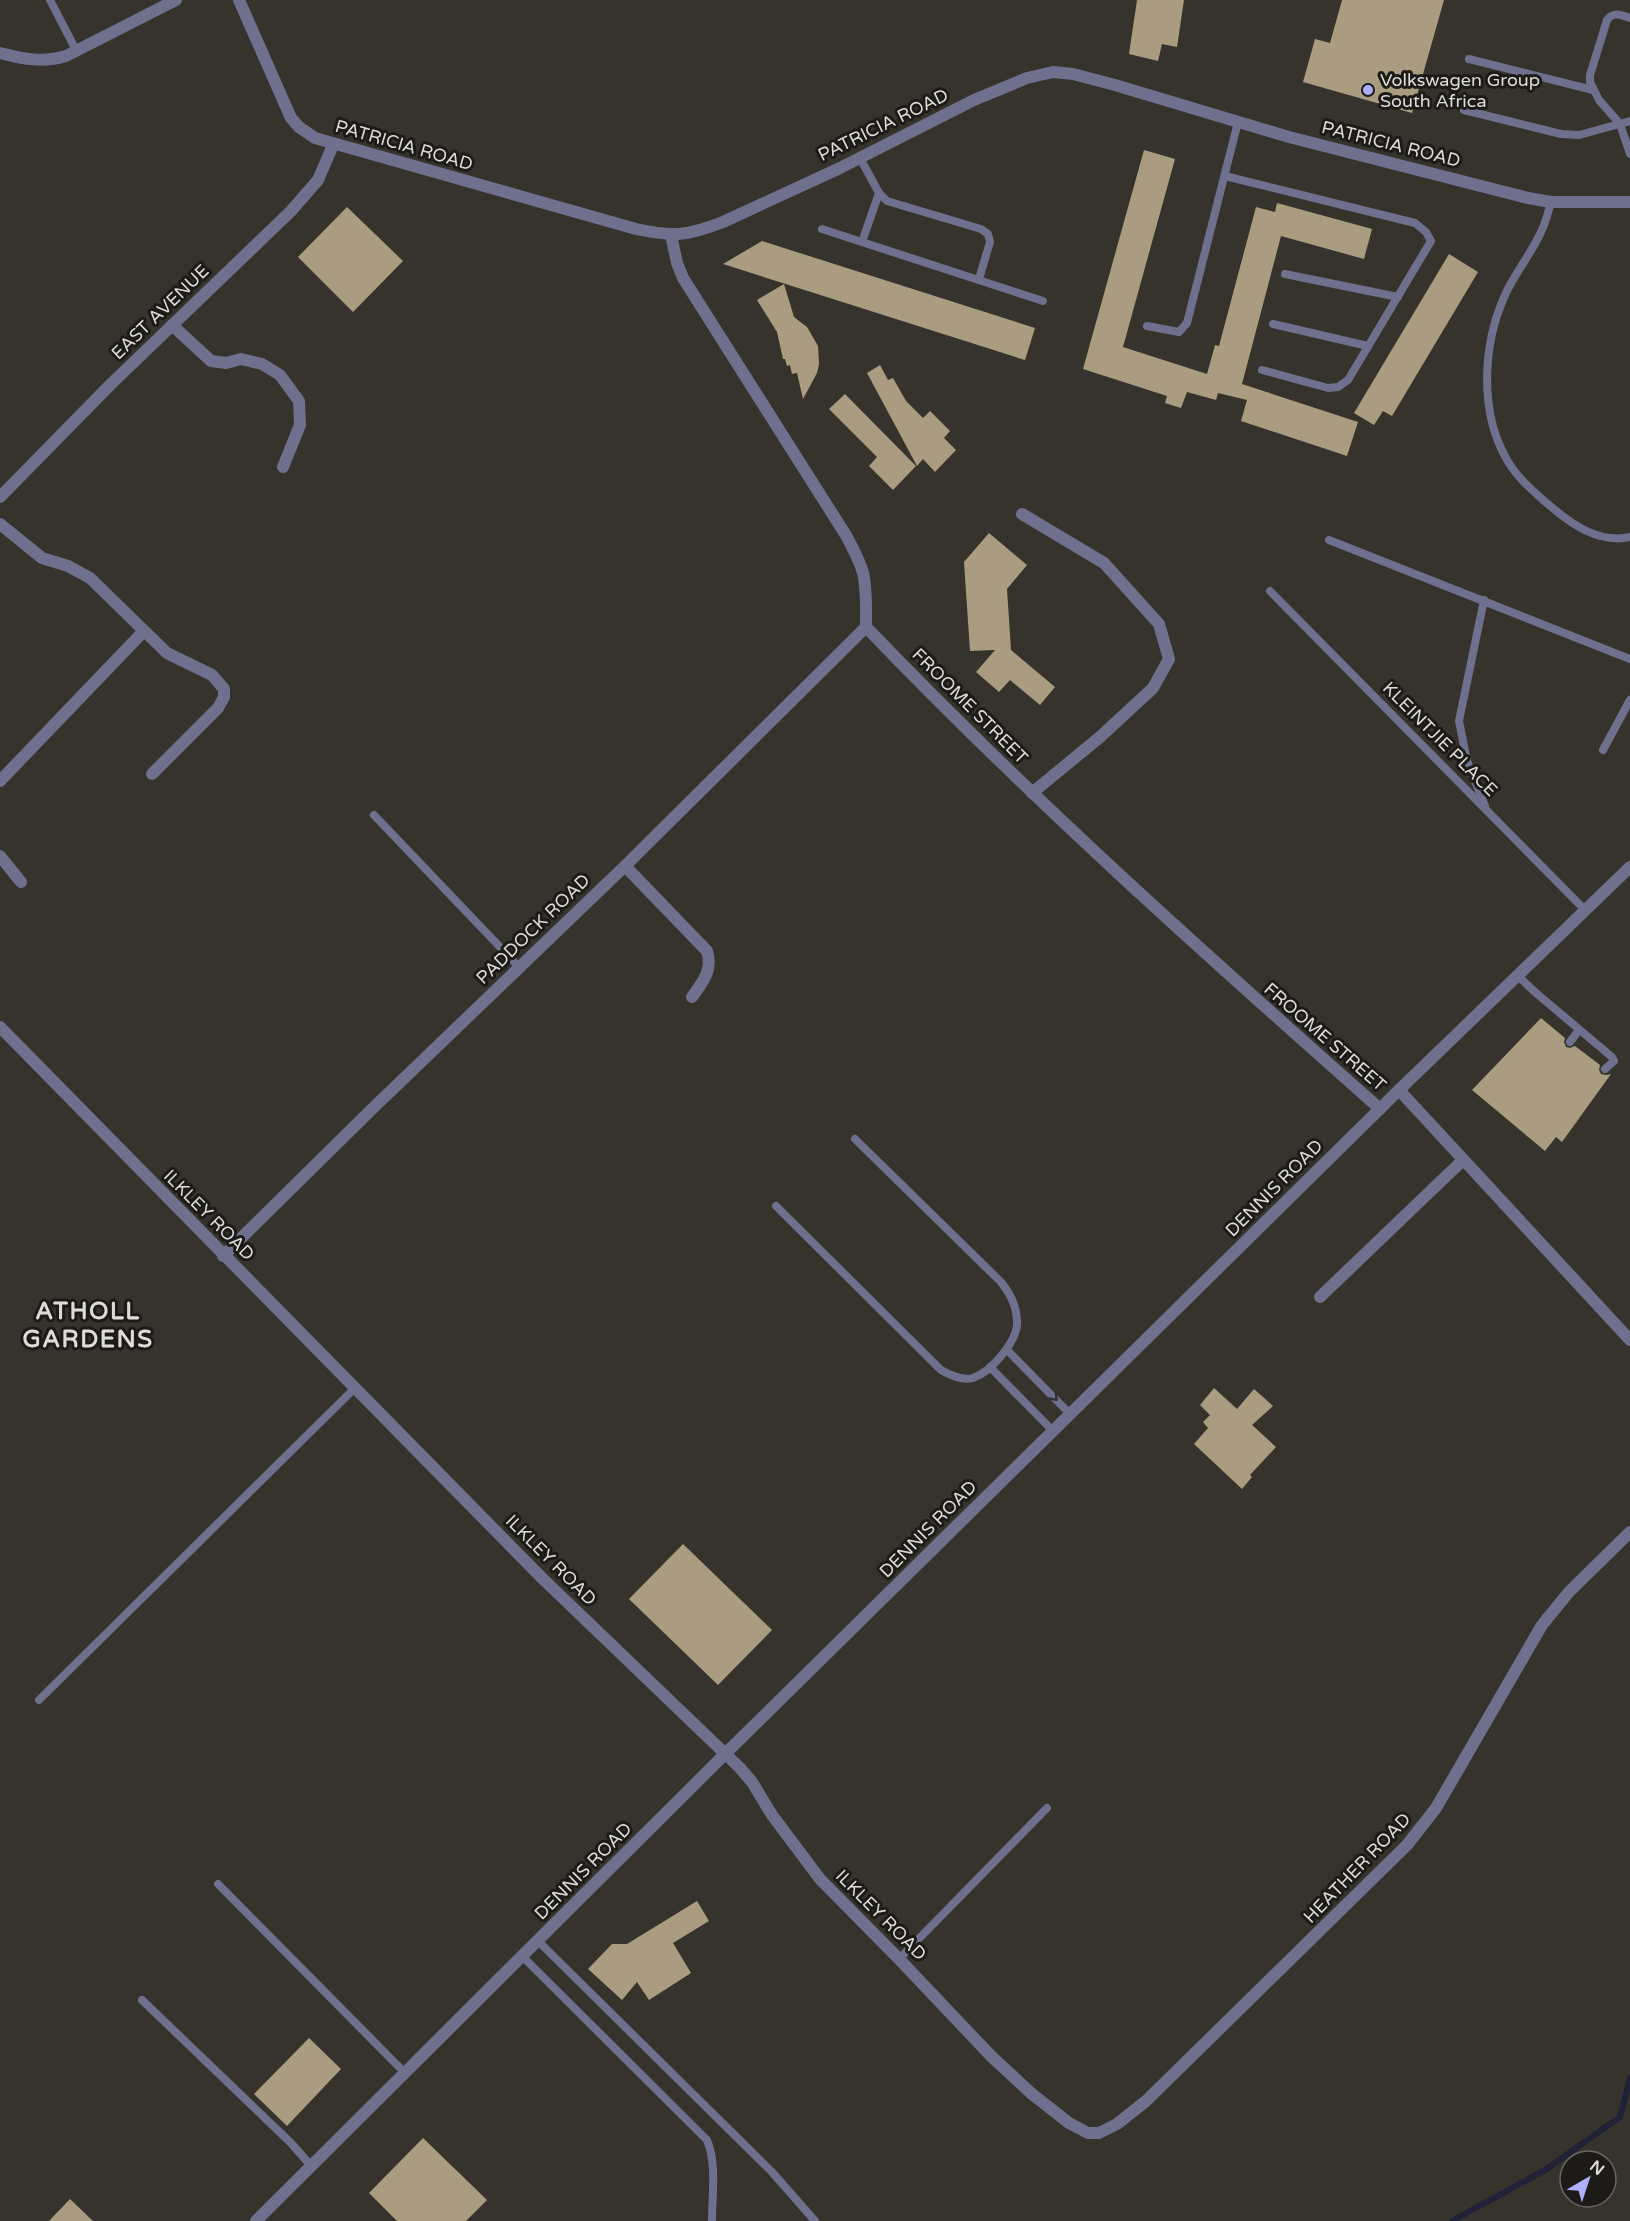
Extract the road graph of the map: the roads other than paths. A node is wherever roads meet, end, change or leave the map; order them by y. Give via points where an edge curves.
1 (50, 0) edge
2 (176, 0) edge
3 (238, 0) edge
4 (1630, 18) edge
5 (77, 52) junction
6 (0, 53) edge
7 (1469, 59) dead end
8 (1593, 90) junction
9 (1464, 110) dead end
10 (1630, 121) edge
11 (1238, 122) junction
12 (1620, 124) junction
13 (333, 145) junction
14 (1630, 154) edge
15 (860, 158) junction
16 (1225, 176) junction
17 (879, 193) junction
18 (1551, 202) junction
19 (1630, 202) edge
20 (822, 229) dead end
21 (671, 235) junction
22 (862, 242) junction
23 (1285, 274) dead end
24 (979, 279) junction
25 (1398, 297) junction
26 (1043, 301) dead end
27 (1273, 324) dead end
28 (172, 325) junction
29 (1147, 326) dead end
30 (1368, 346) junction
31 (1262, 370) dead end
32 (283, 466) dead end
33 (0, 497) edge
34 (1022, 514) dead end
35 (0, 525) edge
36 (1630, 537) edge
37 (1329, 540) dead end
38 (1270, 591) dead end
39 (1484, 600) junction
40 (866, 627) junction
41 (143, 632) junction
42 (1630, 658) edge
43 (1630, 700) edge
44 (1603, 750) dead end
45 (152, 774) dead end
46 (0, 781) edge
47 (1032, 793) junction
48 (1487, 811) junction
49 (374, 815) dead end
50 (0, 856) edge
51 (625, 866) junction
52 (1630, 867) edge
53 (21, 882) dead end
54 (1586, 911) junction
55 (519, 967) junction
56 (1518, 976) junction
57 (692, 997) dead end
58 (0, 1027) edge
59 (1579, 1030) junction
60 (1570, 1042) dead end
61 (1605, 1070) dead end
62 (1398, 1090) junction
63 (1380, 1109) junction
64 (855, 1139) dead end
65 (1463, 1160) junction
66 (776, 1206) dead end
67 (223, 1256) junction
68 (1320, 1297) dead end
69 (1630, 1341) edge
70 (1007, 1350) junction
71 (990, 1367) junction
72 (356, 1387) junction
73 (1071, 1415) junction
74 (1053, 1431) junction
75 (1630, 1532) edge
76 (39, 1700) dead end
77 (725, 1754) junction
78 (1047, 1808) dead end
79 (218, 1884) dead end
80 (538, 1941) junction
81 (522, 1956) junction
82 (899, 1959) junction
83 (142, 2000) dead end
84 (405, 2073) junction
85 (1070, 2123) joint
86 (312, 2167) junction
87 (256, 2221) edge
88 (712, 2221) edge
89 (815, 2221) edge

1 - 5 lane
2 - 5 street
3 - 13 street, PATRICIA ROAD via 291,118 315,138
4 - 8 lane via 1616,13 1606,20 1590,75
5 - 6 street via 38,61
7 - 8 lane
8 - 12 lane
9 - 12 lane via 1561,134 1579,135
10 - 12 lane
11 - 15 street, PATRICIA ROAD via 1073,74 1053,72 1037,74 974,100
11 - 16 lane
11 - 18 street, PATRICIA ROAD
12 - 14 lane
13 - 21 street, PATRICIA ROAD via 636,229
13 - 28 street, EAST AVENUE via 309,191
15 - 17 lane
15 - 21 street, PATRICIA ROAD via 723,222
16 - 25 lane via 1415,224 1431,241
16 - 29 lane via 1187,323 1179,332
17 - 22 lane
17 - 24 lane via 887,201 988,234 990,242
18 - 19 street, PATRICIA ROAD
18 - 36 lane via 1542,230 1495,321 1488,349 1487,378 1494,424 1506,458 1529,488 1559,514 1590,533 1610,539
20 - 22 lane
21 - 40 street via 688,287 857,557 865,586
22 - 24 lane
23 - 25 lane
24 - 26 lane
25 - 30 lane
27 - 30 lane
28 - 32 street via 211,361 241,359 262,364 280,375 300,401 300,424
28 - 33 street, EAST AVENUE
30 - 31 lane via 1348,380 1338,387 1328,388
34 - 47 street via 1104,563 1159,624 1169,659 1153,688
35 - 41 street via 42,558 90,578
37 - 39 lane
38 - 48 lane, KLEINTJIE PLACE
39 - 42 lane
39 - 48 lane via 1459,721 1467,761
40 - 47 street, FROOME STREET
40 - 51 street, PADDOCK ROAD
41 - 45 street via 167,653 212,675 224,688 218,708
41 - 46 street
43 - 44 lane
47 - 63 street, FROOME STREET
48 - 54 lane, KLEINTJIE PLACE
49 - 55 lane
50 - 53 street
51 - 55 street, PADDOCK ROAD
51 - 57 street via 707,951 709,970
52 - 54 street, DENNIS ROAD
54 - 56 street, DENNIS ROAD
55 - 67 street, PADDOCK ROAD
56 - 59 lane
56 - 62 street, DENNIS ROAD
58 - 67 street, ILKLEY ROAD
59 - 60 lane
59 - 61 lane via 1612,1057 1614,1061
62 - 63 street, DENNIS ROAD
62 - 65 street, FROOME STREET
63 - 73 street, DENNIS ROAD
64 - 70 lane via 1001,1282 1013,1300 1018,1322
65 - 68 street
65 - 69 street, FROOME STREET
66 - 71 lane via 941,1370 955,1377 973,1378
67 - 72 street, ILKLEY ROAD
70 - 71 lane
70 -> 73 lane
71 - 74 lane
72 - 76 lane
72 - 77 street, ILKLEY ROAD via 543,1578
73 - 74 street, DENNIS ROAD
74 - 77 street, DENNIS ROAD
75 - 85 street, HEATHER ROAD via 1569,1592 1542,1625 1436,1808 1407,1845 1131,2114 1099,2133 1088,2133
77 - 80 street, DENNIS ROAD
77 - 82 street, ILKLEY ROAD via 752,1782 820,1879
78 - 82 lane
79 - 84 lane
80 - 81 street, DENNIS ROAD
80 - 89 lane via 772,2172
81 - 84 street, DENNIS ROAD
81 - 88 lane via 707,2140 712,2162
82 - 85 street, ILKLEY ROAD via 991,2056
83 - 86 lane
84 - 86 street, DENNIS ROAD
86 - 87 street, DENNIS ROAD

